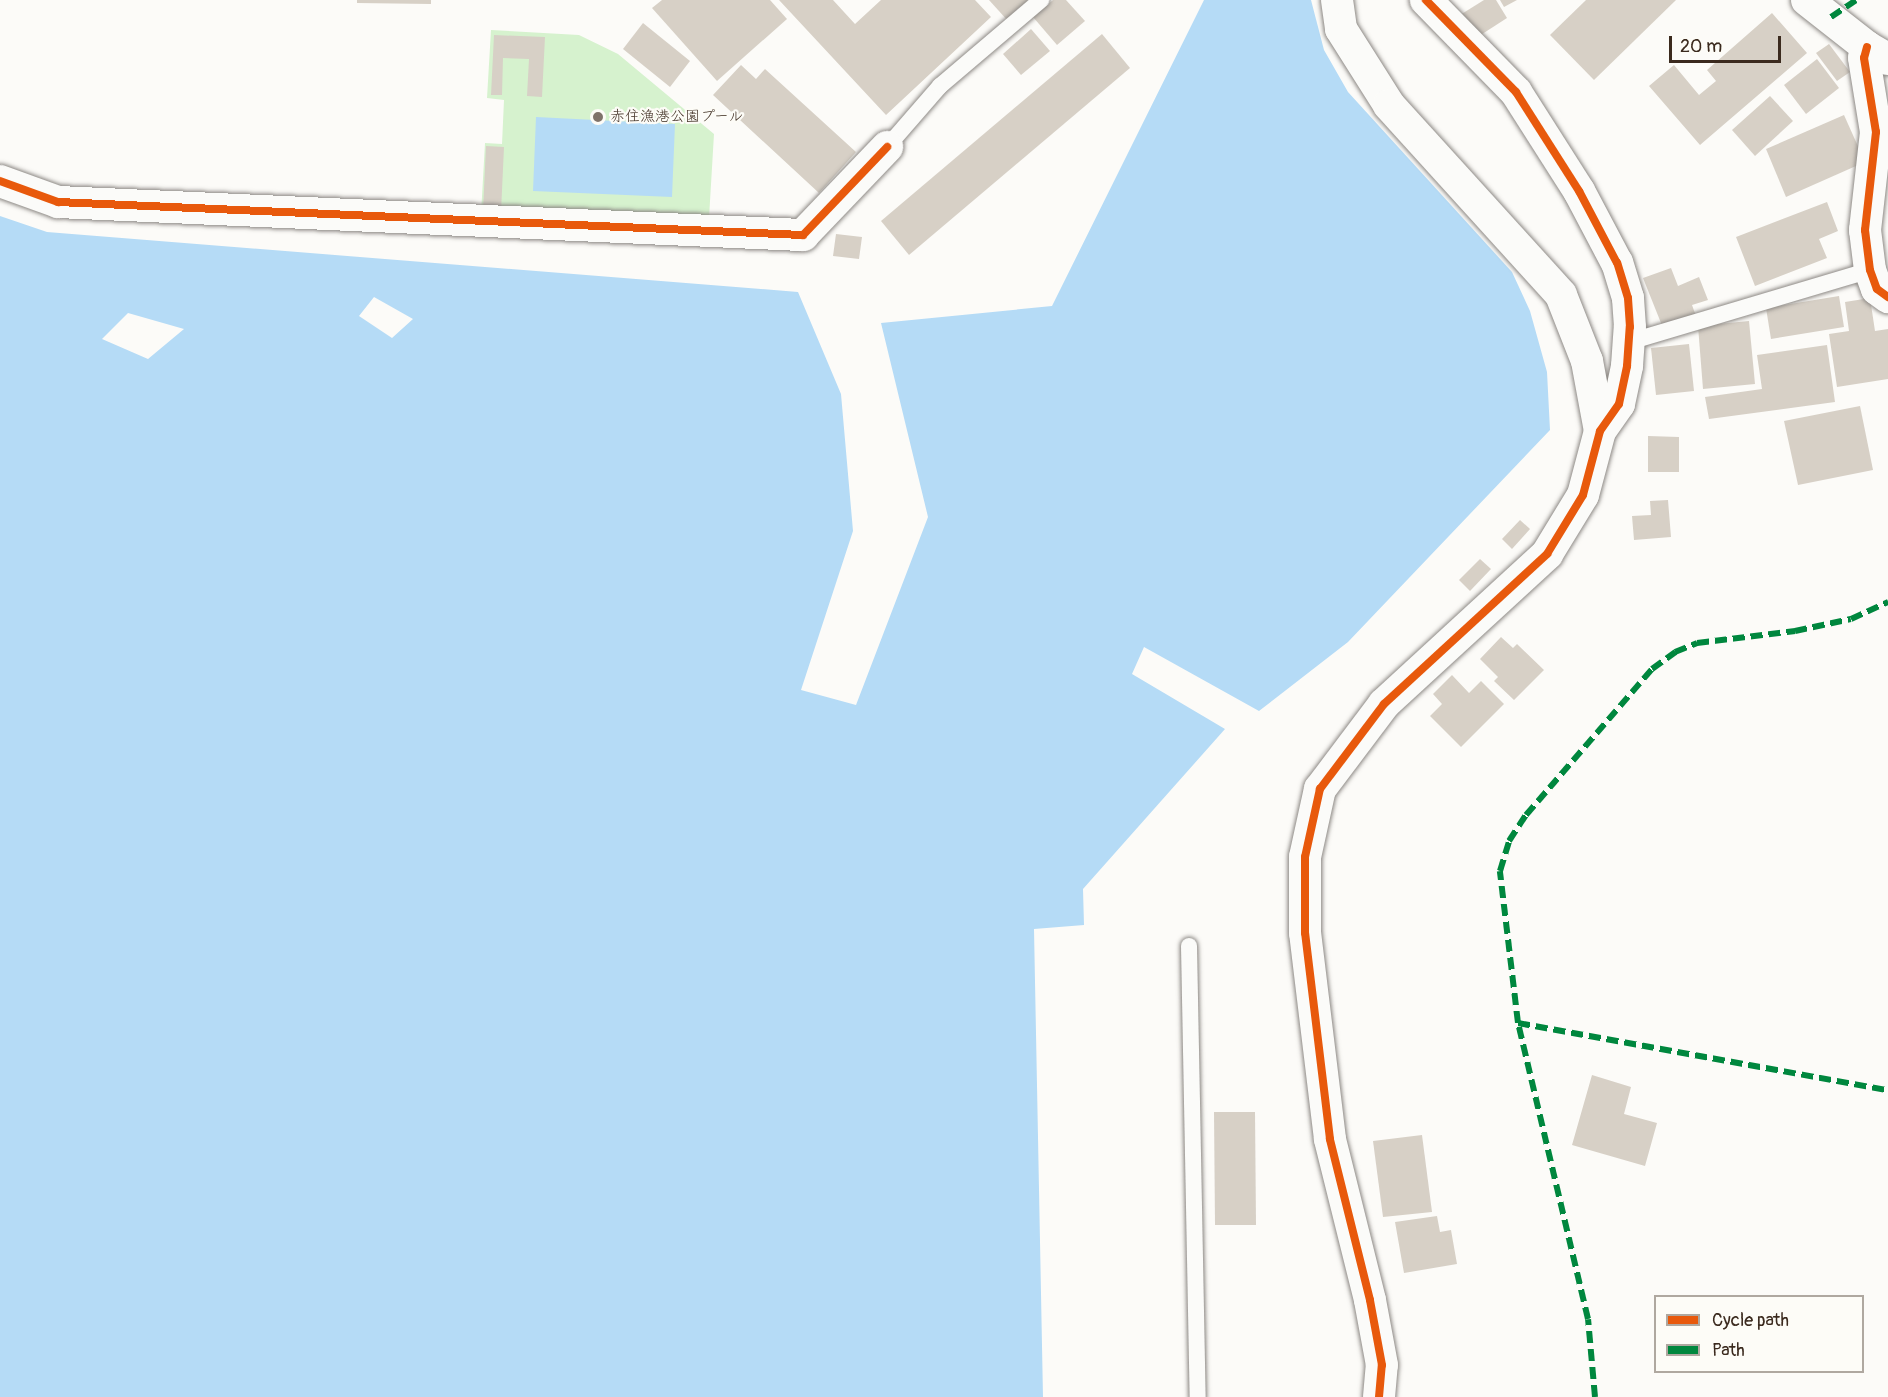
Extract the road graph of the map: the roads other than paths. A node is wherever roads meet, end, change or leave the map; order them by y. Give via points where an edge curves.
1 (1041, 0) edge
2 (1337, 0) edge
3 (1426, 0) edge
4 (1807, 0) edge
5 (1877, 53) edge
6 (887, 147) joint
7 (0, 181) edge
8 (1870, 270) junction
9 (1888, 297) edge
10 (1629, 342) junction
11 (1600, 431) junction
12 (1189, 946) dead end
13 (1198, 1397) edge
14 (1379, 1397) edge

1 - 6 lane via 940,86
2 - 11 street via 1341,29 1389,105 1561,295 1587,361
3 - 10 street via 1516,92 1579,191 1617,263 1628,298
4 - 5 street
5 - 8 street via 1864,58 1876,132 1865,230
6 - 7 street via 803,235 58,202
8 - 9 street via 1877,289
8 - 10 lane
10 - 11 street via 1619,404
11 - 14 street via 1583,495 1548,554 1384,704 1320,789 1305,857 1305,933 1330,1139 1382,1365
12 - 13 lane

